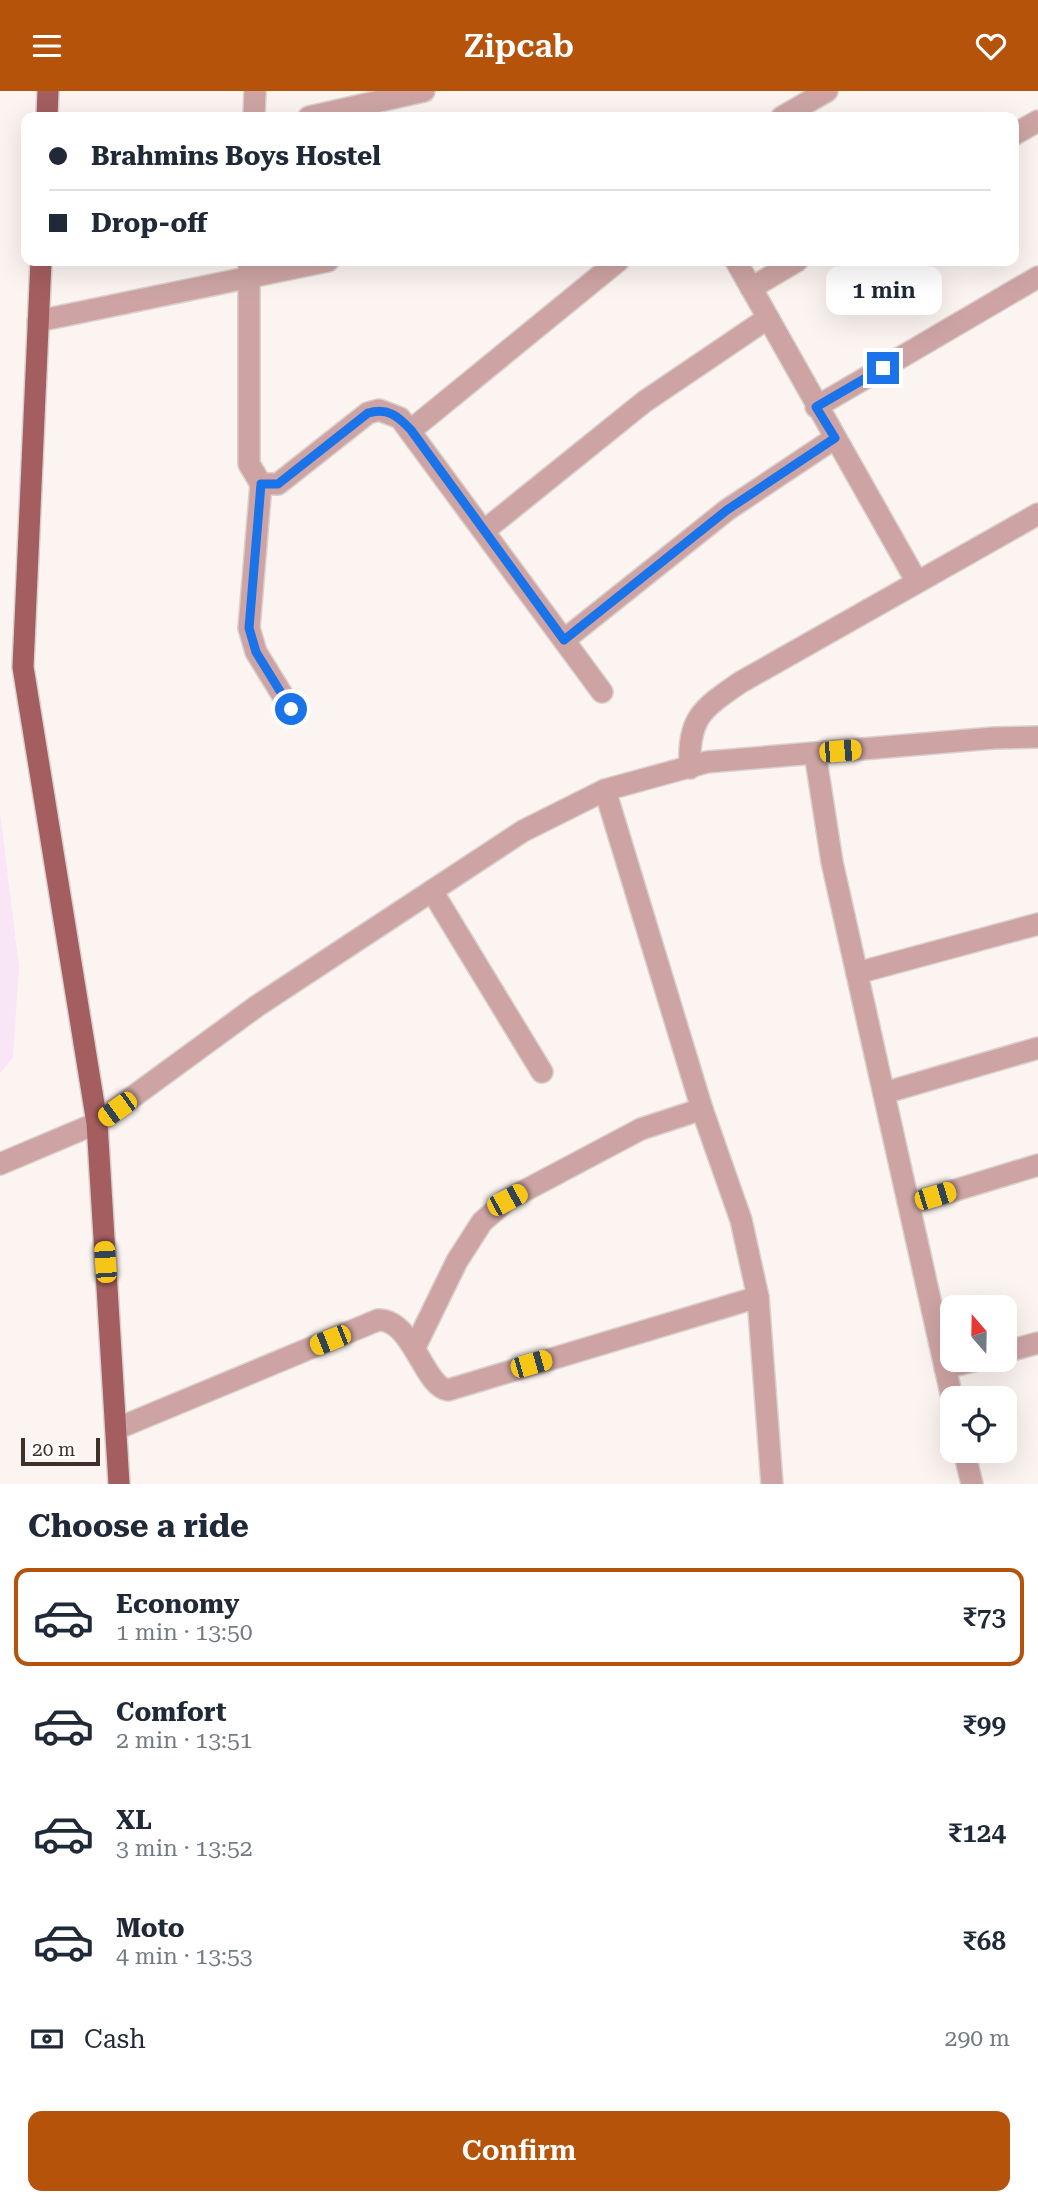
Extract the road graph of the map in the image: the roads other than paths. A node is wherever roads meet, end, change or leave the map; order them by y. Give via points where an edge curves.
1 (48, 91) edge
2 (255, 91) edge
3 (424, 91) edge
4 (827, 91) edge
5 (47, 112) edge
6 (254, 112) edge
7 (331, 112) edge
8 (791, 112) edge
9 (1038, 121) edge
10 (1019, 132) edge
11 (41, 266) edge
12 (279, 266) edge
13 (612, 266) edge
14 (739, 266) edge
15 (788, 266) edge
16 (249, 269) edge
17 (1038, 277) edge
18 (751, 288) junction
19 (768, 318) junction
20 (38, 321) junction
21 (816, 407) junction
22 (411, 430) junction
23 (835, 438) junction
24 (261, 484) junction
25 (1038, 514) edge
26 (485, 530) junction
27 (917, 582) junction
28 (564, 640) junction
29 (602, 692) dead end
30 (291, 709) dead end
31 (1038, 737) edge
32 (815, 753) junction
33 (690, 768) junction
34 (605, 790) junction
35 (432, 891) junction
36 (1038, 924) edge
37 (857, 973) junction
38 (1038, 1048) edge
39 (542, 1072) dead end
40 (884, 1093) junction
41 (702, 1109) junction
42 (97, 1123) junction
43 (0, 1164) edge
44 (1038, 1165) edge
45 (910, 1203) junction
46 (758, 1297) junction
47 (1038, 1343) edge
48 (940, 1345) edge
49 (415, 1347) junction
50 (1017, 1349) edge
51 (116, 1429) junction
52 (967, 1463) edge
53 (119, 1484) edge
54 (772, 1484) edge
55 (972, 1484) edge

1 - 5 main road
2 - 6 street
3 - 7 street
4 - 8 street
9 - 10 street
11 - 20 main road
12 - 16 street
13 - 22 street
14 - 18 street
15 - 18 street
16 - 20 street
16 - 24 street via 249,464
17 - 21 street
18 - 19 street
19 - 21 street
19 - 26 street via 644,402
20 - 42 main road via 23,667
21 - 23 street
22 - 24 street via 388,412 368,413 278,484
22 - 26 street
23 - 27 street
23 - 28 street via 727,510
24 - 30 street via 249,628 256,652
25 - 27 street
26 - 28 street
27 - 33 street via 706,706 694,722 689,741
28 - 29 street
31 - 32 street
32 - 33 street via 707,762
32 - 37 street via 832,862
33 - 34 street
34 - 35 street via 523,831
34 - 41 street
35 - 39 street
35 - 42 street via 257,1006
36 - 37 street
37 - 40 street
38 - 40 street
40 - 45 street
41 - 46 street via 741,1220
41 - 49 street via 641,1129 507,1200 482,1223 457,1261
42 - 43 street
42 - 51 main road
44 - 45 street
45 - 48 street
46 - 49 street via 448,1390 436,1385
46 - 54 street
47 - 50 street
49 - 51 street via 390,1323 378,1320
51 - 53 main road
52 - 55 street

